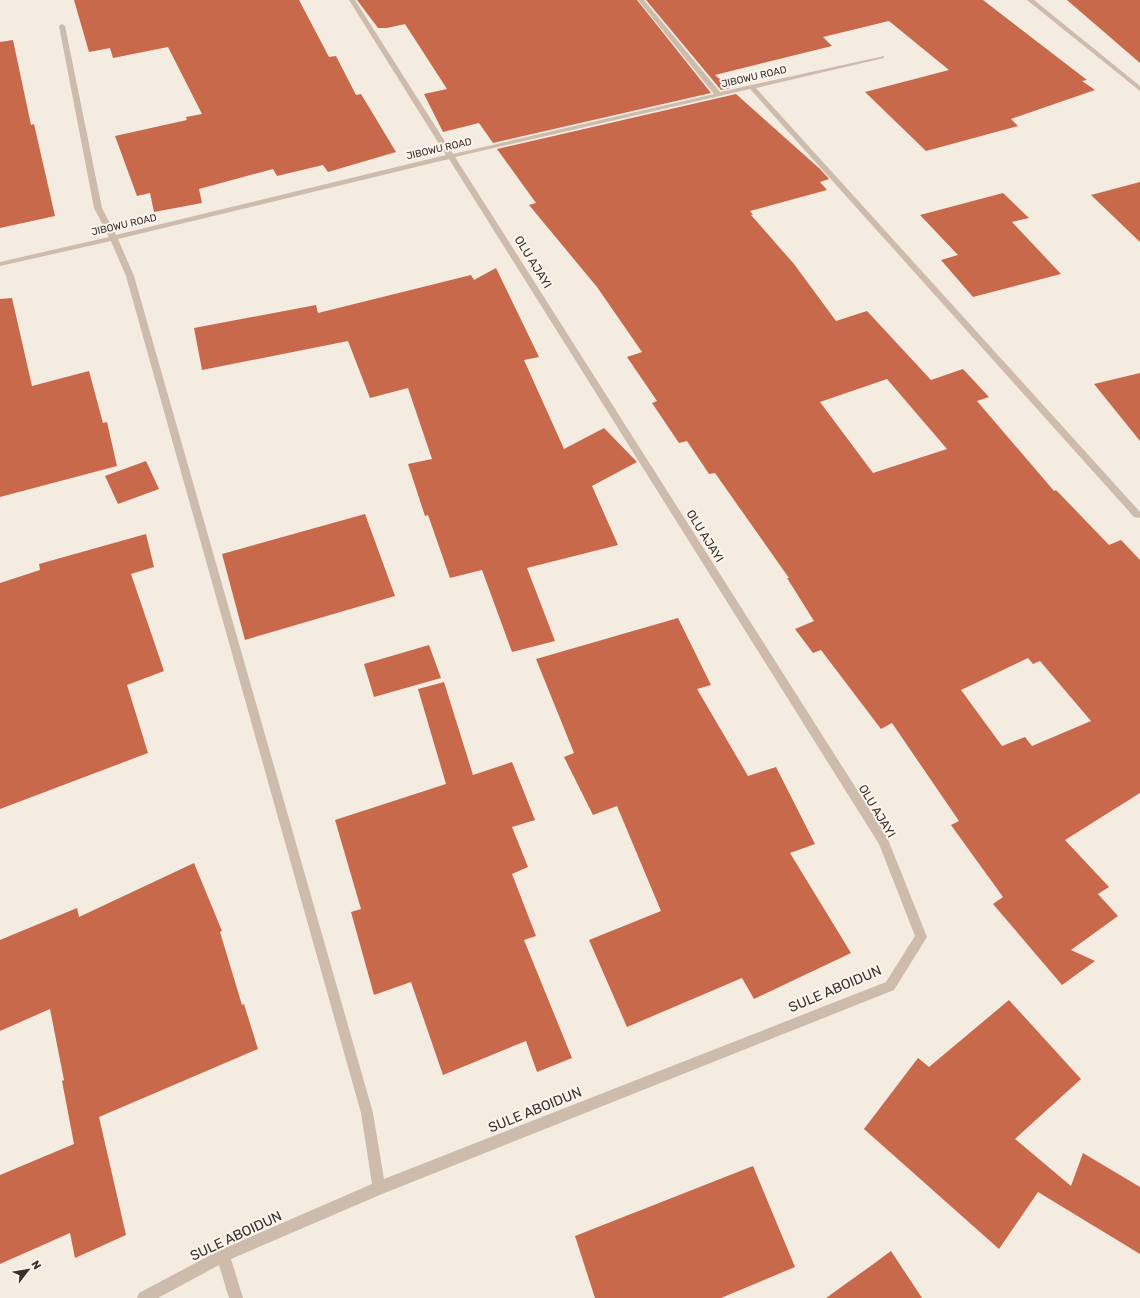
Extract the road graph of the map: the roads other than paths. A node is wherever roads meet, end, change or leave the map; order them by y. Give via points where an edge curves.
1 (352, 0) edge
2 (640, 0) edge
3 (1030, 0) edge
4 (62, 26) dead end
5 (882, 57) dead end
6 (752, 88) junction
7 (1140, 89) edge
8 (719, 95) junction
9 (452, 156) junction
10 (114, 238) junction
11 (0, 264) edge
12 (1137, 515) dead end
13 (921, 937) joint
14 (379, 1188) junction
15 (223, 1256) junction
16 (144, 1298) edge
17 (236, 1298) edge

1 - 9 street, OLU AJAYI
2 - 8 street
3 - 7 street
4 - 10 street via 98,208
5 - 6 street, JIBOWU ROAD
6 - 8 street, JIBOWU ROAD
6 - 12 street
8 - 9 street, JIBOWU ROAD
9 - 10 street, JIBOWU ROAD
9 - 13 street, OLU AJAYI via 883,841
10 - 11 street, JIBOWU ROAD
10 - 14 street via 130,276 364,1106
13 - 14 street, SULE ABOIDUN via 890,986
14 - 15 street, SULE ABOIDUN
15 - 16 street, SULE ABOIDUN
15 - 17 street

